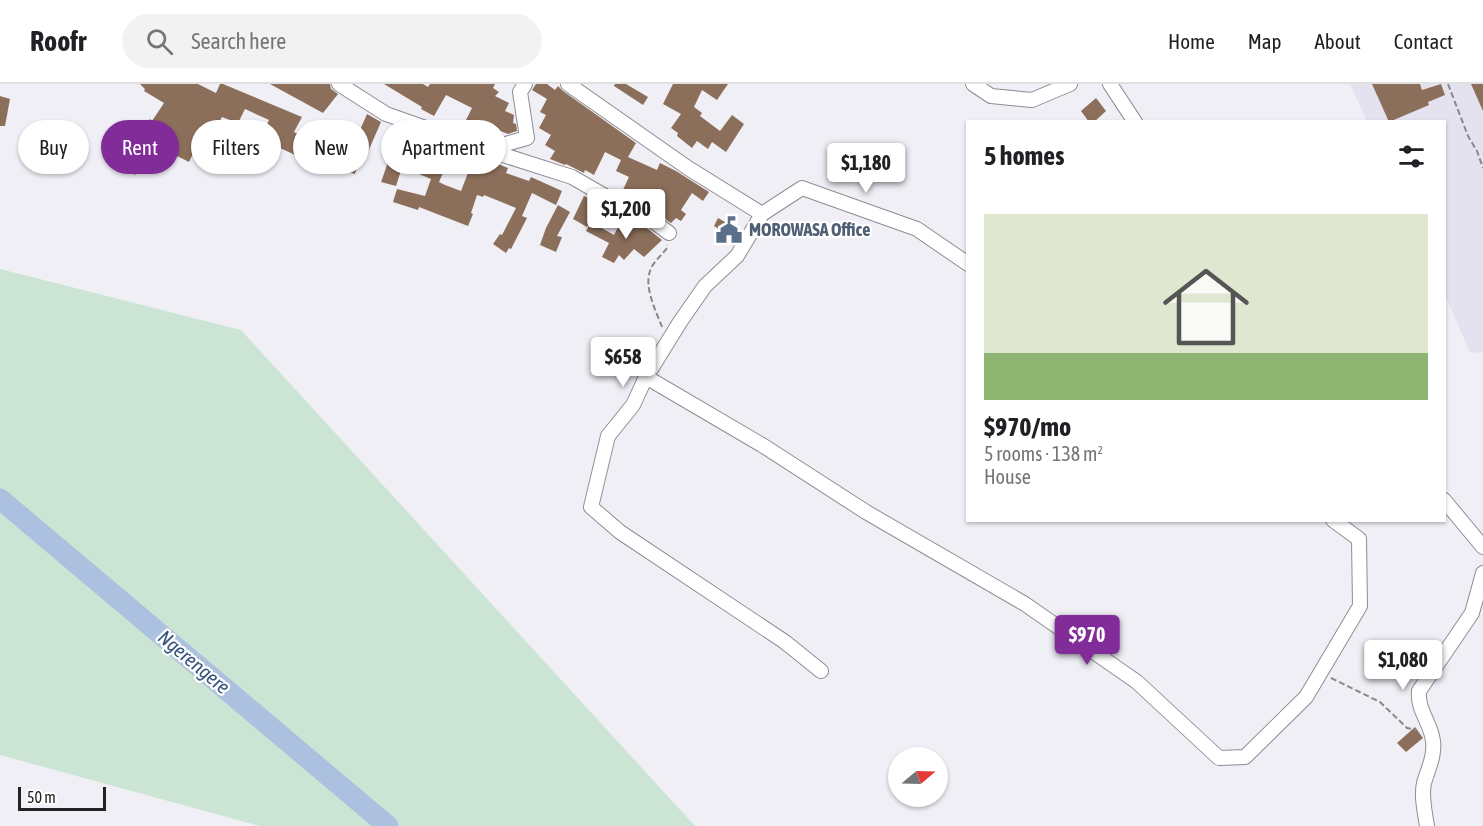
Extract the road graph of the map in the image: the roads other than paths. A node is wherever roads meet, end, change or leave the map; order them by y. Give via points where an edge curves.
1 (339, 84) edge
2 (525, 84) edge
3 (568, 84) edge
4 (973, 84) edge
5 (1070, 84) edge
6 (1110, 84) edge
7 (403, 120) edge
8 (1134, 120) edge
9 (506, 145) edge
10 (506, 156) edge
11 (762, 214) junction
12 (669, 233) road end
13 (966, 263) edge
14 (646, 377) junction
15 (1446, 502) edge
16 (1336, 522) edge
17 (1483, 547) edge
18 (1483, 573) edge
19 (821, 671) dead end
20 (1427, 826) edge

1 - 7 street via 386,114
2 - 9 street via 520,92 527,138
3 - 11 street
4 - 5 street via 991,96 1032,100
6 - 8 street
10 - 12 street via 572,177
11 - 13 street via 802,188 917,229
11 - 14 street via 737,256 705,286
14 - 16 street via 1025,604 1137,682 1219,758 1245,757 1306,697 1360,606 1359,539
14 - 19 street via 633,405 608,436 591,507 620,532 785,642
15 - 17 street
18 - 20 street via 1472,613 1419,691 1433,756 1424,786

